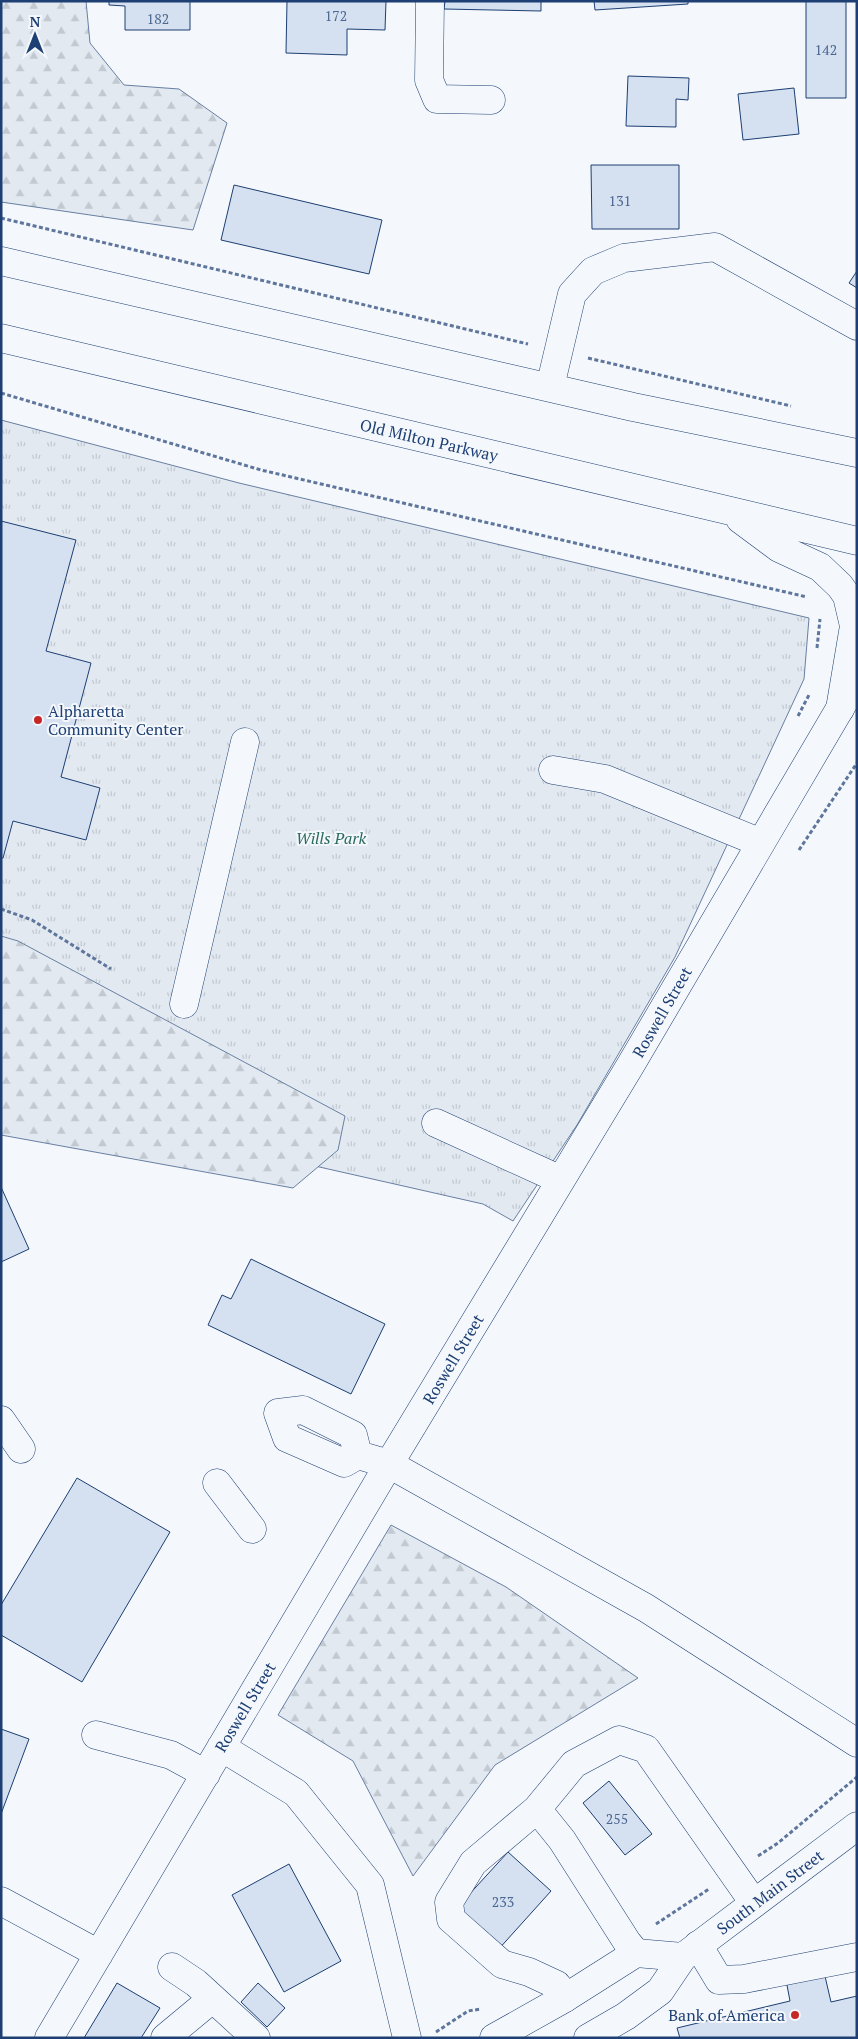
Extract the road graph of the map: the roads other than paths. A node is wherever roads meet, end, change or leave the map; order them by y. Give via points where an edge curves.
1 (430, 1) edge
2 (492, 100) dead end
3 (1, 261) edge
4 (857, 326) edge
5 (1, 338) edge
6 (550, 388) junction
7 (857, 453) edge
8 (733, 513) junction
9 (857, 542) edge
10 (857, 680) edge
11 (840, 708) junction
12 (244, 742) dead end
13 (553, 770) dead end
14 (761, 843) junction
15 (184, 1004) dead end
16 (436, 1123) dead end
17 (561, 1180) junction
18 (1, 1420) edge
19 (21, 1448) dead end
20 (358, 1455) dead end
21 (389, 1464) junction
22 (217, 1483) dead end
23 (252, 1530) dead end
24 (96, 1735) dead end
25 (857, 1744) edge
26 (221, 1747) junction
27 (206, 1774) junction
28 (537, 1809) junction
29 (857, 1826) edge
30 (1, 1901) edge
31 (754, 1903) junction
32 (691, 1951) junction
33 (636, 1953) junction
34 (99, 1954) junction
35 (857, 1957) edge
36 (172, 1967) dead end
37 (565, 1998) junction
38 (212, 1999) junction
39 (619, 2027) edge
40 (49, 2038) edge
41 (165, 2038) edge
42 (256, 2038) edge
43 (407, 2038) edge
44 (494, 2038) edge
45 (588, 2038) edge

1 - 2 main road via 429,80 437,99
3 - 6 main road
4 - 6 main road via 715,247 624,258 593,271 572,294
5 - 8 main road, Old Milton Parkway
6 - 7 main road
8 - 9 main road, Old Milton Parkway
8 - 11 main road via 779,548 820,567 847,596 854,626
10 - 11 main road, Roswell Street
11 - 14 main road, Roswell Street
12 - 15 main road
13 - 14 main road via 605,779
14 - 17 main road, Roswell Street
16 - 17 main road
17 - 21 main road, Roswell Street
18 - 19 main road
20 - 21 main road
21 - 25 main road via 646,1608
21 - 26 main road, Roswell Street
22 - 23 main road
24 - 27 main road via 171,1755
26 - 27 main road, Roswell Street
26 - 43 main road via 296,1793 370,1885
27 - 34 main road, Roswell Street
28 - 31 main road via 574,1764 619,1740 646,1749
28 - 33 main road via 562,1840
28 - 37 main road via 473,1863 449,1902 451,1919 502,1964 558,1985
29 - 31 main road, South Main Street
30 - 34 main road
31 - 32 main road, South Main Street
32 - 33 main road
32 - 35 main road via 719,1980 744,1979
32 - 39 main road, South Main Street via 660,1991
33 - 37 main road
34 - 40 main road, Roswell Street
36 - 38 main road
37 - 44 main road
38 - 41 main road
38 - 42 main road
39 - 45 main road, South Main Street

